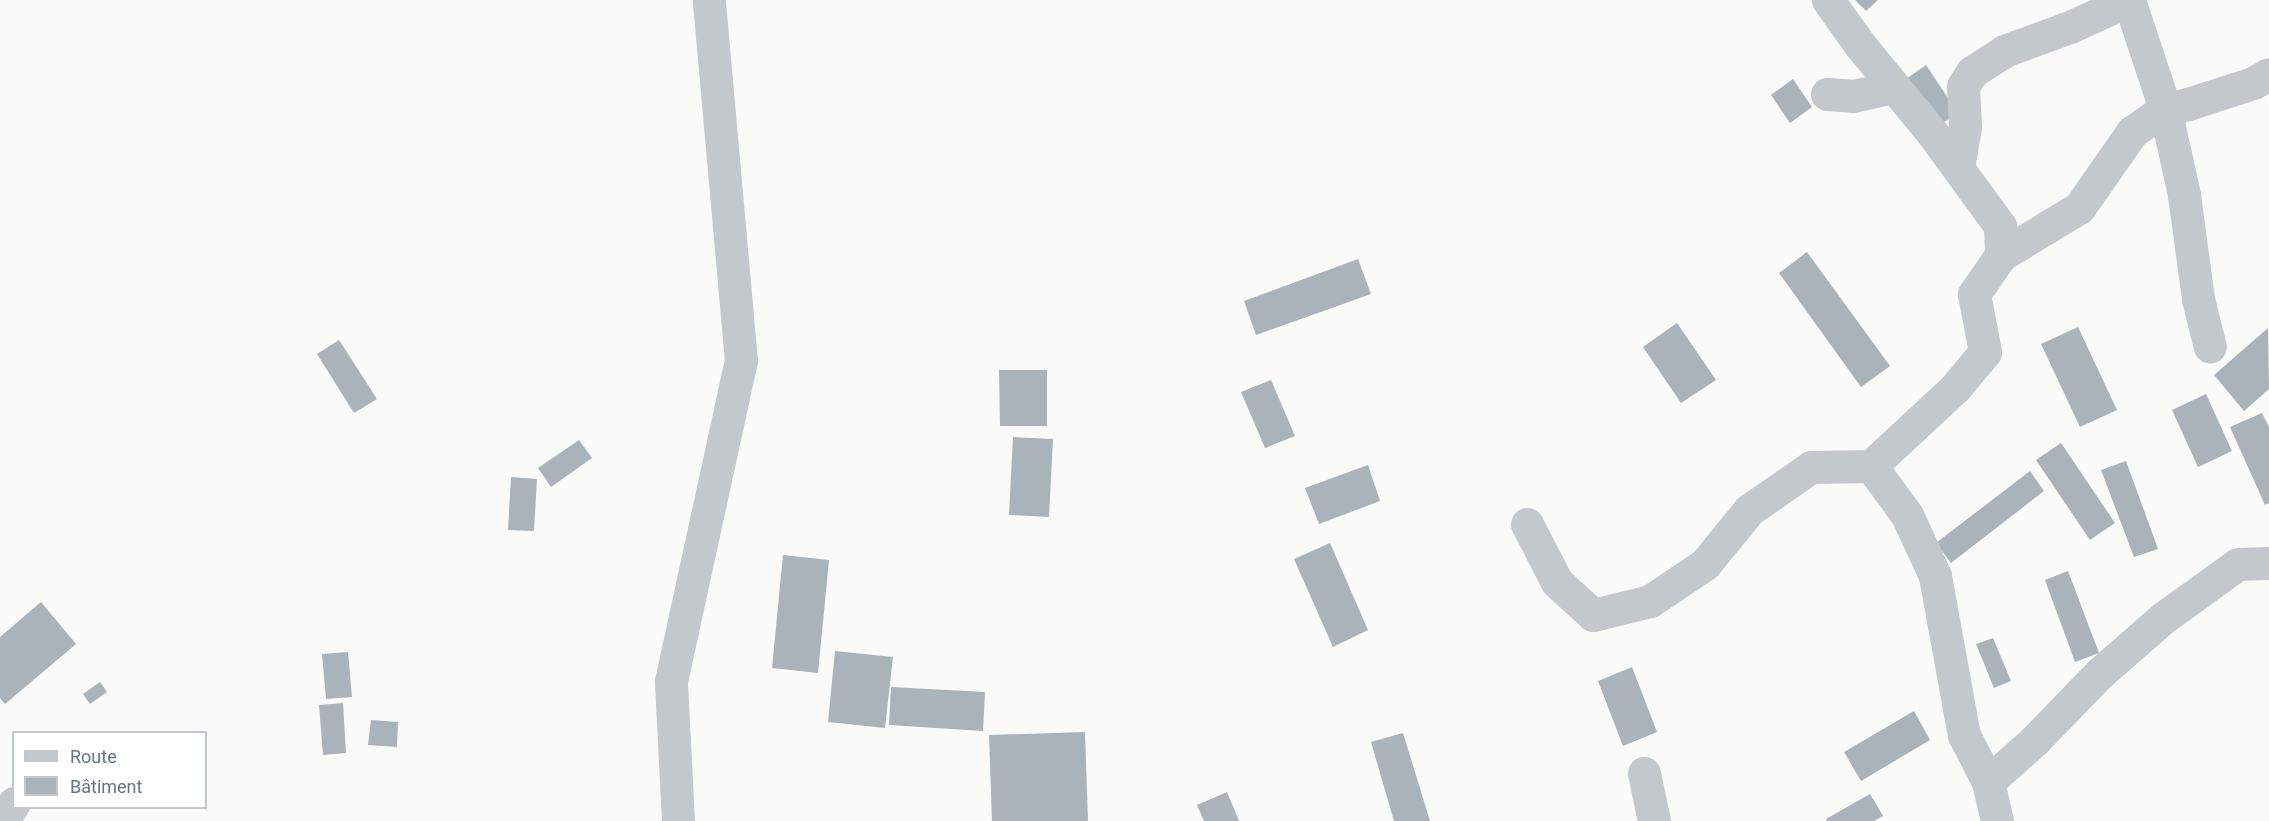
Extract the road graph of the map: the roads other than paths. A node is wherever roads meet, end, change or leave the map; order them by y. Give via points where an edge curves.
1 (709, 0) edge
2 (1828, 0) edge
3 (2129, 0) edge
4 (2269, 74) edge
5 (1894, 87) junction
6 (1827, 94) dead end
7 (2165, 109) junction
8 (1958, 168) junction
9 (2001, 255) junction
10 (2210, 347) dead end
11 (1871, 466) junction
12 (1527, 524) dead end
13 (2269, 541) edge
14 (2253, 564) edge
15 (1644, 773) dead end
16 (1988, 782) junction
17 (12, 806) edge
18 (3, 821) edge
19 (678, 821) edge
20 (1654, 821) edge
21 (1997, 821) edge

1 - 19 street via 741,362 671,681
2 - 5 street
3 - 7 street
3 - 8 street via 2004,51 1972,72 1964,86 1965,126
4 - 7 street via 2253,83
5 - 6 street via 1853,96
5 - 8 street
7 - 9 street via 2132,132 2079,208
7 - 10 street
8 - 9 street via 2000,226
9 - 11 street via 1974,294 1985,352 1955,388
11 - 12 street via 1811,467 1749,510 1705,564 1650,601 1593,615 1557,582
11 - 16 street via 1907,515 1935,576 1964,735
13 - 14 street
14 - 16 street via 2163,618
15 - 20 street
16 - 21 street
17 - 18 street

